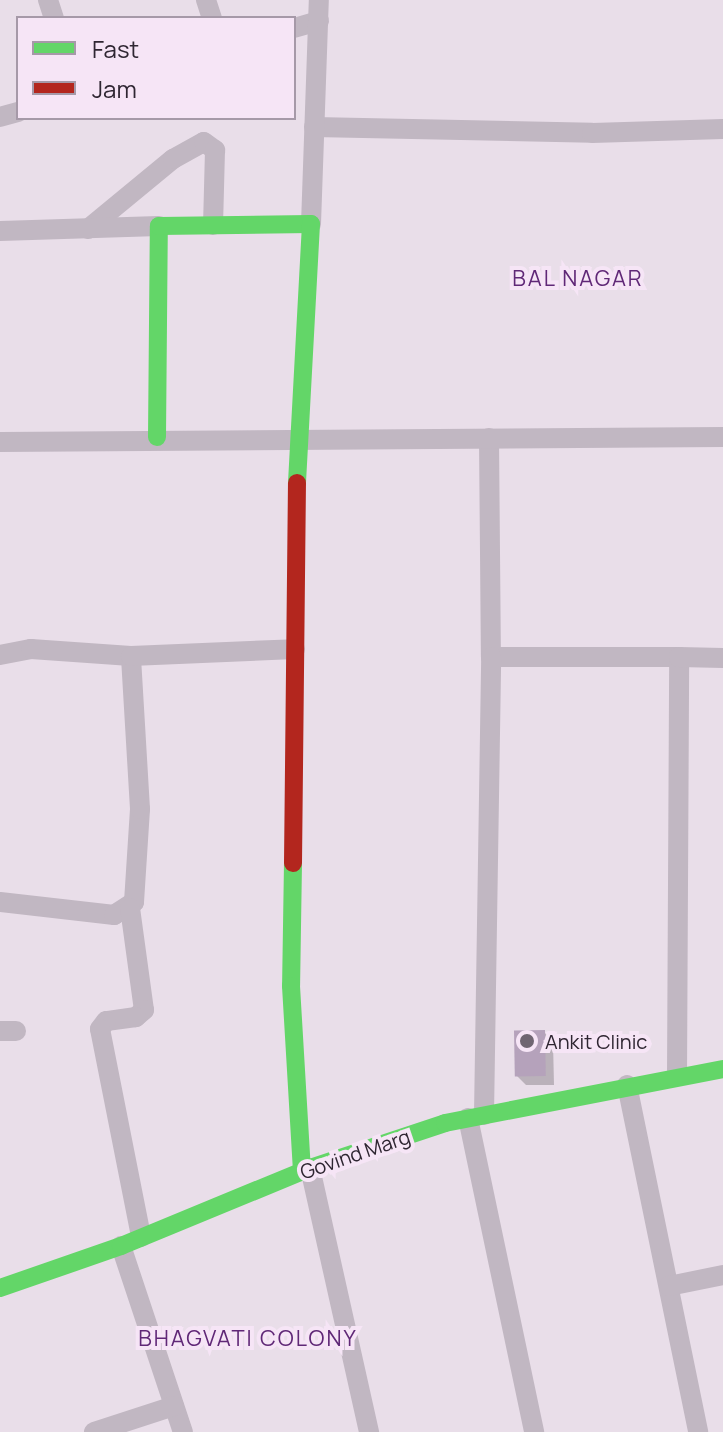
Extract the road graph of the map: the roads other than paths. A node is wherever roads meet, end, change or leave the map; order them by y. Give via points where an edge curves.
1 (319, 10) edge
2 (296, 27) edge
3 (314, 127) junction
4 (723, 129) edge
5 (311, 224) junction
6 (213, 225) junction
7 (159, 226) junction
8 (88, 229) junction
9 (0, 231) edge
10 (157, 437) junction
11 (298, 437) junction
12 (723, 437) edge
13 (489, 438) junction
14 (0, 442) edge
15 (295, 649) junction
16 (0, 655) edge
17 (131, 656) junction
18 (491, 657) junction
19 (679, 657) junction
20 (723, 658) edge
21 (0, 902) edge
22 (130, 908) junction
23 (723, 1069) edge
24 (677, 1075) junction
25 (627, 1085) junction
26 (476, 1117) junction
27 (306, 1170) junction
28 (141, 1237) junction
29 (121, 1246) junction
30 (723, 1275) edge
31 (669, 1286) junction
32 (0, 1288) edge
33 (174, 1406) junction
34 (94, 1432) edge
35 (183, 1432) edge
36 (369, 1432) edge
37 (534, 1432) edge
38 (698, 1432) edge

1 - 2 street
1 - 3 street
3 - 4 street via 592,133
3 - 5 street
5 - 6 street
5 - 11 street
6 - 7 street
6 - 8 street via 215,150 204,142 173,159
7 - 8 street
7 - 10 street
8 - 9 street
10 - 11 street
10 - 14 street
11 - 13 street
11 - 15 street
12 - 13 street
13 - 18 street
15 - 17 street
15 - 27 street via 291,986
16 - 17 street via 31,649
17 - 22 street via 140,809
18 - 19 street
18 - 26 street
19 - 20 street
19 - 24 street
21 - 22 street via 114,915
22 - 28 street via 144,1010 136,1017 106,1021 100,1029
23 - 24 street, Govind Marg
24 - 25 street, Govind Marg
25 - 26 street, Govind Marg
25 - 31 street
26 - 27 street, Govind Marg
26 - 37 street
27 - 28 street, Govind Marg
27 - 36 street
28 - 29 street, Govind Marg
29 - 32 street, Govind Marg
29 - 33 street
30 - 31 street
31 - 38 street
33 - 34 street
33 - 35 street

